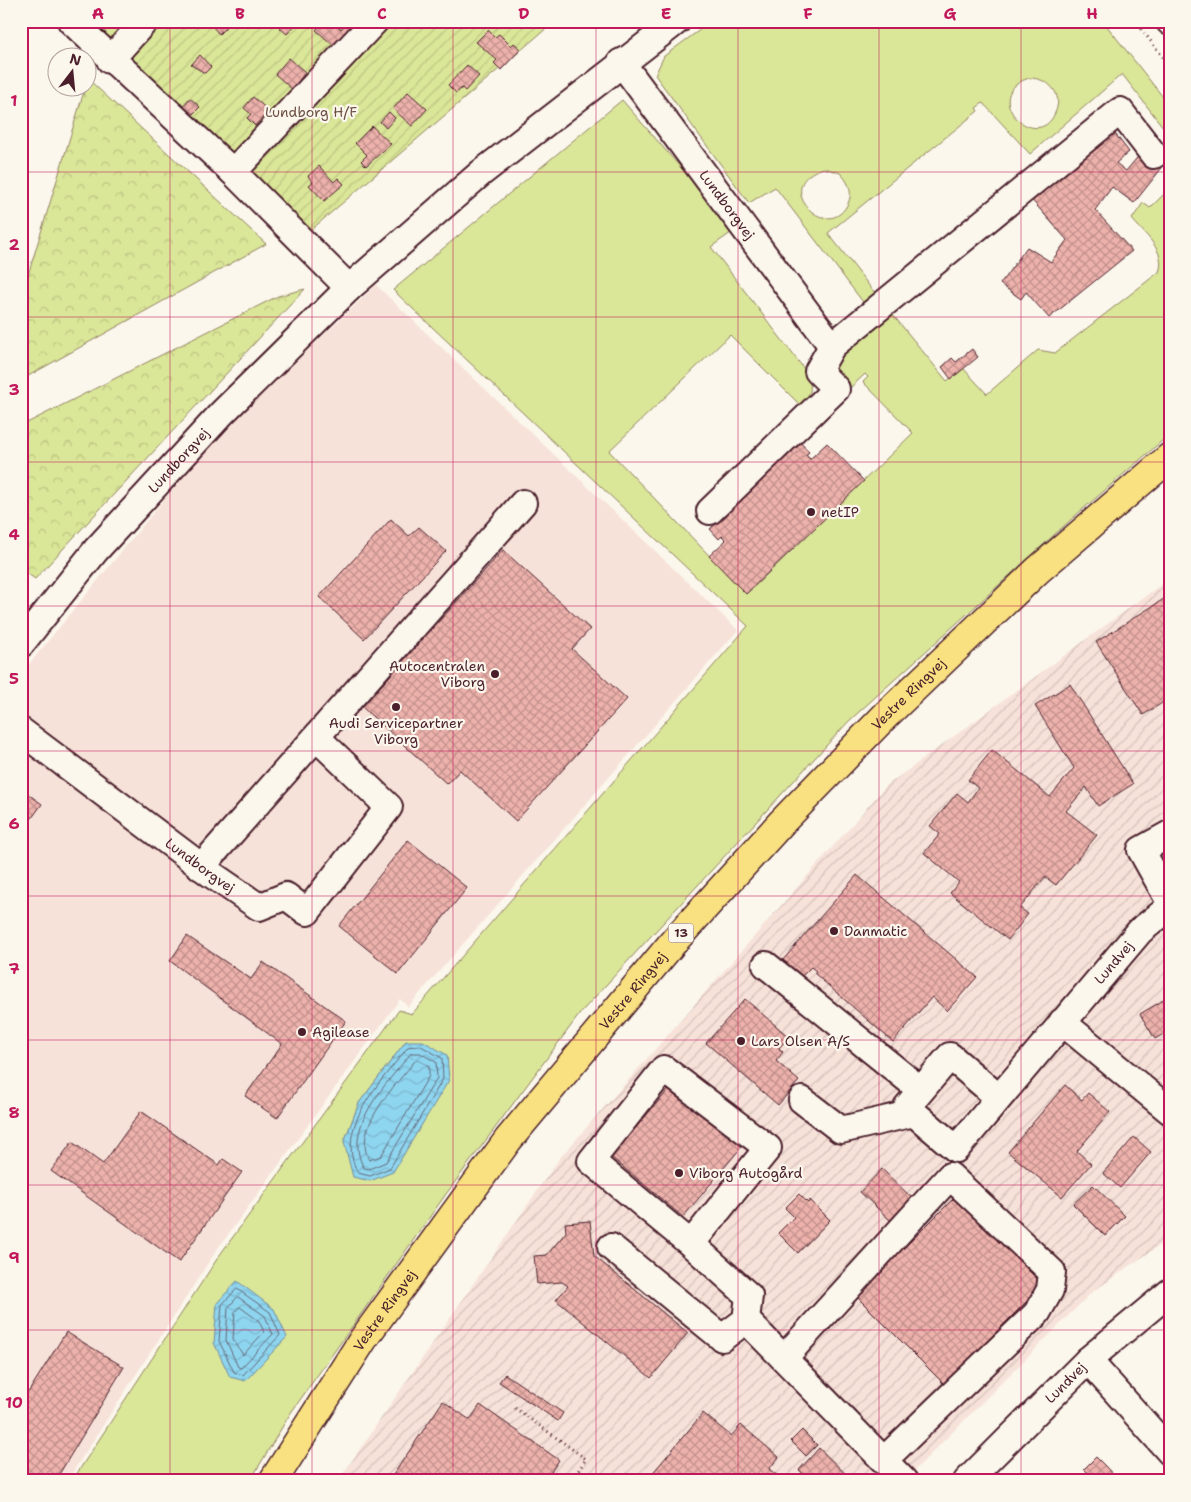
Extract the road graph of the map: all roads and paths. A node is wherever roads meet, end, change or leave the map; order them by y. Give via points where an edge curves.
1 (71, 21) edge
2 (145, 21) edge
3 (374, 21) edge
4 (676, 21) edge
5 (1135, 21) edge
6 (110, 60) junction
7 (621, 62) junction
8 (1170, 66) edge
9 (1154, 154) dead end
10 (233, 172) junction
11 (349, 288) junction
12 (832, 346) junction
13 (1170, 457) edge
14 (523, 503) dead end
15 (710, 511) dead end
16 (21, 644) edge
17 (21, 731) edge
18 (317, 738) junction
19 (1170, 834) edge
20 (201, 867) junction
21 (1170, 902) edge
22 (1170, 907) edge
23 (766, 965) dead end
24 (1062, 1022) junction
25 (999, 1098) junction
26 (802, 1100) dead end
27 (918, 1101) junction
28 (1170, 1111) edge
29 (691, 1244) junction
30 (611, 1247) dead end
31 (1170, 1292) edge
32 (746, 1320) junction
33 (784, 1358) junction
34 (1088, 1360) junction
35 (515, 1408) dead end
36 (1170, 1452) edge
37 (884, 1460) junction
38 (576, 1474) dead end
39 (273, 1481) edge
40 (904, 1481) edge
41 (967, 1481) edge

1 - 6 street
2 - 6 street
3 - 10 street
4 - 7 street, Lundborgvej
5 - 8 path
6 - 10 street
7 - 11 street, Lundborgvej via 481,173
7 - 12 street, Lundborgvej
9 - 12 street via 1120,111
10 - 11 street
11 - 16 street, Lundborgvej via 222,413 96,550
12 - 15 street via 818,371 836,389
13 - 39 main road, Vestre Ringvej / 13 via 1038,570 886,715 782,822 675,940 508,1140 364,1338
14 - 18 street
17 - 20 street, Lundborgvej
18 - 20 street
18 - 20 street, Lundborgvej via 390,807 307,912 286,896 259,907
19 - 21 street via 1141,850
22 - 24 street, Lundvej via 1140,932
23 - 27 street
24 - 25 street, Lundvej
24 - 28 street
25 - 27 street via 950,1056
25 - 27 street, Lundvej via 956,1149
26 - 27 street via 841,1130
29 - 29 street via 768,1148 664,1069 591,1162
29 - 32 street via 749,1296
30 - 32 street via 722,1338
31 - 34 street, Lundvej
32 - 33 street
33 - 37 street
33 - 37 street via 950,1176 1052,1272 1050,1290 1038,1313
34 - 36 street
34 - 41 street, Lundvej
35 - 38 path via 586,1459
37 - 40 street

